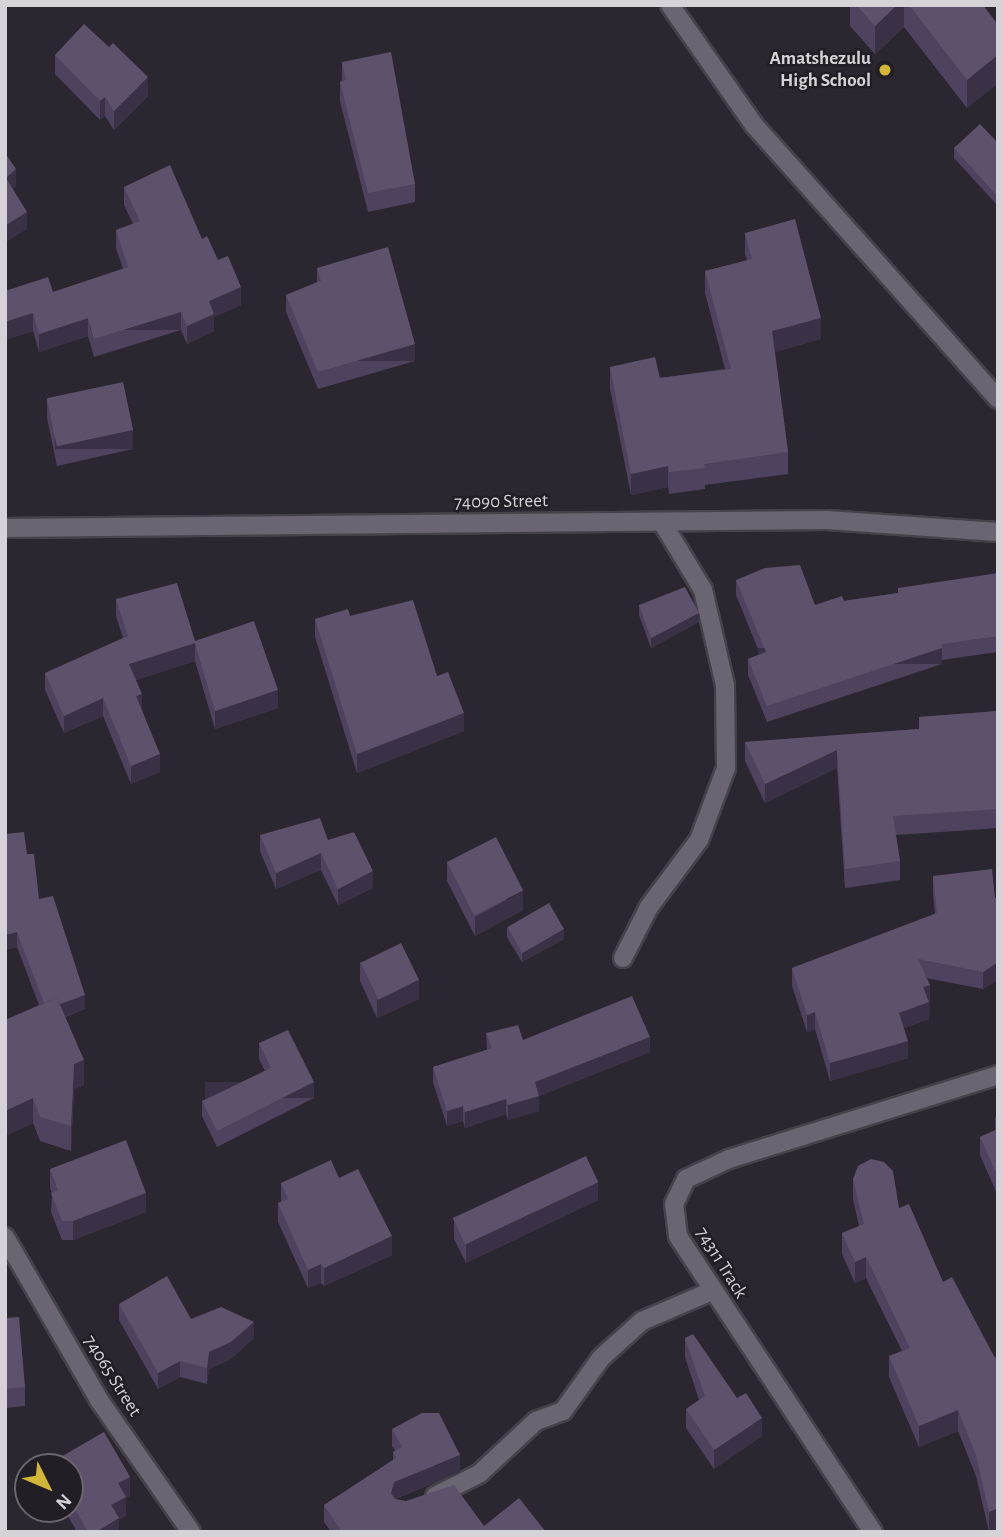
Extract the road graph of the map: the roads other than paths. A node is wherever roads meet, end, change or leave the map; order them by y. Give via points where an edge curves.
1 (670, 5) edge
2 (998, 399) edge
3 (662, 522) junction
4 (5, 528) edge
5 (998, 532) edge
6 (624, 958) dead end
7 (998, 1075) edge
8 (5, 1237) edge
9 (712, 1291) junction
10 (415, 1503) edge
11 (191, 1532) edge
12 (873, 1532) edge

1 - 2 street via 754,125
3 - 4 street, 74090 Street
3 - 5 street, 74090 Street via 827,520
3 - 6 street via 703,590 725,685 726,768 699,841 649,906
7 - 9 street, 74311 Track via 729,1159 686,1179 674,1204 678,1236
8 - 11 street, 74065 Street via 99,1400
9 - 10 street via 642,1321 601,1358 564,1411 536,1421 479,1474 453,1490
9 - 12 street, 74311 Track

